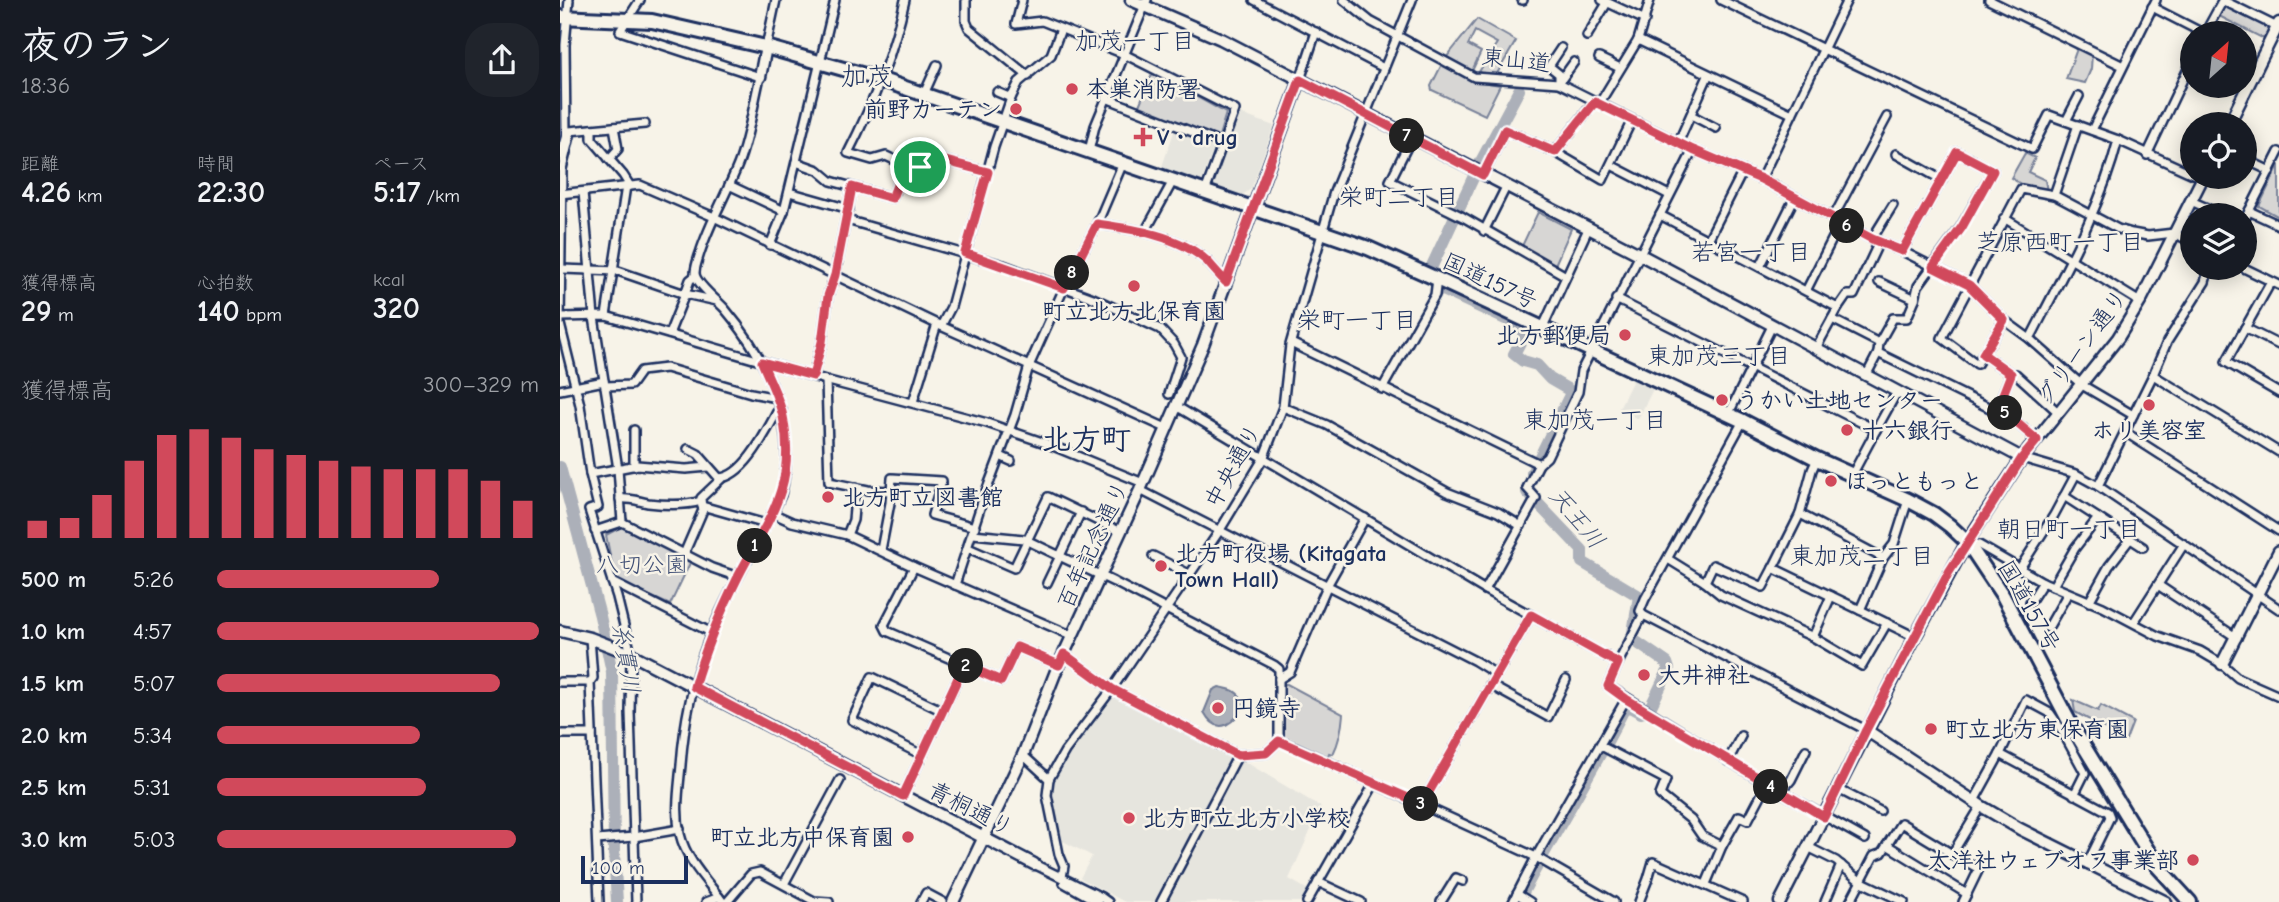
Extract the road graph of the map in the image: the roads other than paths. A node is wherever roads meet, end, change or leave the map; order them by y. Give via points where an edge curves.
1 (569, 0) edge
2 (640, 0) edge
3 (776, 0) edge
4 (835, 0) edge
5 (905, 0) edge
6 (966, 0) edge
7 (1022, 0) edge
8 (1131, 0) edge
9 (1254, 0) edge
10 (1412, 0) edge
11 (1650, 0) edge
12 (1721, 0) edge
13 (1847, 0) edge
14 (1989, 0) edge
15 (2223, 0) edge
16 (1347, 1) edge
17 (1146, 2) edge
18 (1608, 2) edge
19 (2154, 4) edge
20 (564, 17) edge
21 (628, 19) junction
22 (1645, 20) junction
23 (2183, 21) edge
24 (2211, 21) edge
25 (2278, 26) edge
26 (1061, 29) junction
27 (1316, 32) junction
28 (1398, 36) junction
29 (1587, 36) dead end
30 (1638, 40) junction
31 (766, 47) junction
32 (1561, 48) dead end
33 (1824, 49) junction
34 (1124, 54) junction
35 (1599, 58) dead end
36 (820, 61) junction
37 (1574, 62) dead end
38 (937, 65) dead end
39 (2121, 65) dead end
40 (1384, 68) junction
41 (1620, 68) junction
42 (1028, 76) junction
43 (1708, 76) junction
44 (760, 77) junction
45 (882, 80) junction
46 (1300, 80) junction
47 (1559, 83) junction
48 (2180, 85) edge
49 (998, 92) dead end
50 (923, 94) junction
51 (2079, 96) dead end
52 (1012, 98) junction
53 (1106, 98) junction
54 (1597, 103) junction
55 (2235, 112) edge
56 (1366, 114) junction
57 (1791, 114) junction
58 (1690, 116) junction
59 (1887, 117) dead end
60 (1632, 120) junction
61 (2066, 121) junction
62 (1003, 122) junction
63 (645, 124) dead end
64 (2078, 125) junction
65 (614, 127) junction
66 (1716, 128) dead end
67 (592, 129) junction
68 (2092, 130) junction
69 (1411, 139) junction
70 (2118, 140) junction
71 (1678, 143) junction
72 (1223, 144) junction
73 (1693, 150) junction
74 (1089, 151) junction
75 (1555, 152) junction
76 (2279, 152) edge
77 (1896, 154) dead end
78 (2147, 155) junction
79 (560, 156) edge
80 (609, 159) junction
81 (796, 162) junction
82 (1123, 163) junction
83 (905, 165) junction
84 (1611, 165) junction
85 (2257, 165) edge
86 (2180, 168) edge
87 (1743, 171) junction
88 (2270, 171) junction
89 (988, 172) junction
90 (1483, 175) junction
91 (561, 177) edge
92 (1761, 179) junction
93 (1942, 180) junction
94 (1173, 181) junction
95 (729, 185) junction
96 (628, 186) junction
97 (852, 187) junction
98 (1506, 187) junction
99 (2195, 189) edge
100 (583, 192) junction
101 (789, 192) junction
102 (1205, 192) junction
103 (561, 194) edge
104 (1669, 195) junction
105 (2053, 195) junction
106 (1795, 197) junction
107 (2191, 201) junction
108 (2196, 203) edge
109 (2253, 203) edge
110 (1893, 205) dead end
111 (849, 209) junction
112 (1252, 209) junction
113 (784, 211) junction
114 (1660, 215) junction
115 (2093, 216) junction
116 (713, 217) junction
117 (1833, 218) junction
118 (2257, 218) edge
119 (2004, 219) junction
120 (847, 220) junction
121 (1841, 222) junction
122 (1097, 224) junction
123 (2279, 225) edge
124 (1588, 229) junction
125 (1484, 231) junction
126 (1144, 232) junction
127 (1322, 232) junction
128 (2174, 233) junction
129 (2180, 236) edge
130 (1709, 240) junction
131 (1876, 241) junction
132 (770, 245) junction
133 (1902, 251) junction
134 (965, 253) junction
135 (1639, 254) junction
136 (2071, 259) junction
137 (1760, 267) junction
138 (1933, 267) junction
139 (562, 269) edge
140 (589, 270) junction
141 (612, 272) junction
142 (2257, 274) edge
143 (835, 275) junction
144 (695, 276) junction
145 (1566, 276) junction
146 (1437, 279) junction
147 (2206, 280) edge
148 (1226, 282) junction
149 (1879, 282) dead end
150 (2275, 283) edge
151 (1969, 285) junction
152 (1064, 288) junction
153 (1806, 291) junction
154 (685, 294) junction
155 (1616, 299) junction
156 (1915, 299) junction
157 (718, 301) junction
158 (2140, 302) junction
159 (1838, 308) junction
160 (606, 316) junction
161 (560, 317) edge
162 (594, 317) junction
163 (1832, 319) junction
164 (2004, 320) junction
165 (939, 325) junction
166 (1772, 326) junction
167 (1542, 328) junction
168 (2245, 328) junction
169 (668, 334) junction
170 (2030, 339) junction
171 (1291, 343) junction
172 (1878, 343) junction
173 (2279, 345) edge
174 (1816, 348) junction
175 (1590, 351) junction
176 (1878, 353) junction
177 (1983, 354) junction
178 (762, 362) junction
179 (1029, 366) junction
180 (1752, 367) junction
181 (2011, 374) junction
182 (2153, 375) junction
183 (813, 376) junction
184 (1866, 376) junction
185 (825, 380) junction
186 (604, 383) junction
187 (2082, 385) junction
188 (576, 387) junction
189 (1382, 389) junction
190 (560, 390) edge
191 (1897, 392) junction
192 (2279, 393) edge
193 (1170, 394) dead end
194 (777, 398) junction
195 (913, 402) junction
196 (1176, 406) junction
197 (1283, 407) junction
198 (1998, 407) junction
199 (782, 410) junction
200 (2059, 413) junction
201 (1728, 415) junction
202 (2133, 415) junction
203 (1743, 421) junction
204 (1166, 428) junction
205 (634, 430) dead end
206 (1009, 430) junction
207 (1876, 430) junction
208 (2125, 432) junction
209 (2037, 440) junction
210 (688, 449) dead end
211 (2279, 452) edge
212 (1000, 456) junction
213 (2022, 458) junction
214 (1263, 459) junction
215 (1817, 459) junction
216 (1011, 461) dead end
217 (1539, 464) junction
218 (634, 466) junction
219 (708, 467) junction
220 (618, 469) junction
221 (590, 474) junction
222 (2076, 474) junction
223 (1852, 475) junction
224 (722, 478) junction
225 (2098, 486) junction
226 (856, 487) junction
227 (1141, 487) junction
228 (891, 491) junction
229 (2064, 496) junction
230 (620, 499) junction
231 (1908, 500) junction
232 (702, 503) junction
233 (1081, 512) junction
234 (772, 513) junction
235 (1800, 514) junction
236 (2098, 518) junction
237 (1365, 519) junction
238 (622, 522) junction
239 (766, 524) junction
240 (1521, 526) junction
241 (1220, 530) junction
242 (595, 531) junction
243 (974, 531) junction
244 (2279, 531) edge
245 (1121, 532) junction
246 (847, 535) junction
247 (2130, 539) junction
248 (1027, 540) junction
249 (1967, 542) junction
250 (2184, 544) junction
251 (2143, 547) dead end
252 (968, 548) junction
253 (881, 550) junction
254 (2279, 551) edge
255 (684, 554) junction
256 (1060, 556) junction
257 (1153, 556) dead end
258 (1883, 558) junction
259 (1668, 559) junction
260 (914, 567) junction
261 (1773, 568) junction
262 (2020, 568) junction
263 (1189, 574) junction
264 (1101, 576) junction
265 (738, 577) junction
266 (612, 582) junction
267 (1705, 582) junction
268 (2043, 582) junction
269 (1047, 583) dead end
270 (1328, 584) junction
271 (955, 585) junction
272 (2158, 585) junction
273 (2053, 586) junction
274 (1485, 590) junction
275 (2068, 593) junction
276 (2258, 595) junction
277 (1831, 596) junction
278 (2030, 602) dead end
279 (2089, 602) junction
280 (1166, 609) junction
281 (2279, 609) edge
282 (1860, 610) junction
283 (1531, 615) junction
284 (1643, 615) junction
285 (2134, 622) junction
286 (1887, 623) junction
287 (2048, 628) dead end
288 (560, 631) edge
289 (712, 633) junction
290 (1073, 636) junction
291 (1812, 637) junction
292 (1915, 637) junction
293 (590, 638) junction
294 (2237, 638) junction
295 (631, 654) junction
296 (1064, 654) junction
297 (1618, 663) junction
298 (2222, 664) junction
299 (964, 665) junction
300 (1059, 665) junction
301 (1496, 674) junction
302 (1279, 679) junction
303 (1566, 680) dead end
304 (560, 682) edge
305 (590, 682) junction
306 (1490, 685) junction
307 (694, 687) junction
308 (1112, 689) junction
309 (2279, 696) edge
310 (1626, 699) junction
311 (943, 711) junction
312 (1866, 730) junction
313 (560, 734) edge
314 (592, 734) junction
315 (1741, 736) dead end
316 (1279, 741) junction
317 (1601, 746) junction
318 (1806, 751) dead end
319 (2000, 754) junction
320 (922, 755) junction
321 (1023, 755) junction
322 (1238, 755) junction
323 (1728, 761) junction
324 (1049, 779) junction
325 (840, 780) dead end
326 (1374, 783) junction
327 (1767, 784) junction
328 (1838, 789) junction
329 (1781, 792) junction
330 (2074, 795) junction
331 (903, 796) junction
332 (1977, 803) junction
333 (1422, 804) junction
334 (1880, 811) dead end
335 (1824, 817) junction
336 (680, 829) junction
337 (632, 838) junction
338 (983, 838) junction
339 (599, 839) junction
340 (1865, 839) dead end
341 (1887, 845) junction
342 (1722, 846) junction
343 (1808, 847) junction
344 (1952, 854) junction
345 (1536, 857) junction
346 (1034, 864) junction
347 (2087, 864) junction
348 (1841, 865) junction
349 (1062, 877) junction
350 (1464, 881) dead end
351 (1860, 881) junction
352 (1318, 882) junction
353 (783, 884) junction
354 (1706, 884) junction
355 (1599, 892) junction
356 (1515, 898) edge
357 (1965, 898) edge
358 (723, 900) edge
359 (599, 902) edge
360 (636, 902) edge
361 (706, 902) edge
362 (829, 902) edge
363 (921, 902) edge
364 (943, 902) edge
365 (953, 902) edge
366 (1098, 902) edge
367 (1108, 902) edge
368 (1161, 902) edge
369 (1307, 902) edge
370 (1361, 902) edge
371 (1441, 902) edge
372 (1530, 902) edge
373 (1593, 902) edge
374 (1614, 902) edge
375 (1639, 902) edge
376 (1743, 902) edge
377 (1780, 902) edge
378 (1825, 902) edge
379 (1850, 902) edge
380 (1904, 902) edge
381 (2166, 902) edge
382 (2190, 902) edge

1 - 20 street
2 - 21 street
3 - 31 street
4 - 36 street
5 - 45 street
6 - 42 street via 969,28
7 - 26 street via 1016,24 1042,21
8 - 17 street
9 - 27 street
10 - 28 street, 中央通り
11 - 22 street
12 - 33 street
13 - 33 street
14 - 39 street
15 - 24 street
15 - 25 street
16 - 28 street, 東山道
17 - 34 street
17 - 46 street
18 - 22 street
18 - 29 street
19 - 23 street
19 - 68 street
20 - 21 highway, 国道157号
20 - 79 street via 566,135
21 - 31 highway, 国道157号
21 - 44 street via 620,31
22 - 30 street
25 - 55 street
26 - 34 street
26 - 42 street via 1051,55
27 - 40 street
27 - 46 street
28 - 40 street, 中央通り
28 - 47 street, 東山道 via 1474,77
30 - 41 street
30 - 43 street
31 - 36 highway, 国道157号
31 - 44 street
32 - 47 street via 1549,66 1559,74
33 - 57 street
33 - 61 street via 2032,149 2049,115
34 - 53 street
34 - 72 street via 1236,110
35 - 41 street
36 - 45 highway, 国道157号
36 - 81 street
37 - 47 street
38 - 50 street
40 - 56 street, 中央通り
41 - 54 street
42 - 52 street via 1019,82
43 - 57 street
43 - 58 street
44 - 95 street via 744,148
45 - 50 highway, 国道157号
45 - 83 street via 848,153 872,160 886,156
46 - 56 street
46 - 112 street, 百年記念通り
47 - 54 street, 東山道
48 - 78 street
49 - 52 street
50 - 62 highway, 国道157号
51 - 61 street
52 - 62 street
53 - 72 street
53 - 74 street
54 - 60 street, 東山道
54 - 75 street
56 - 69 street
56 - 127 street, 中央通り
57 - 92 street
58 - 66 street
58 - 71 street
59 - 117 street
60 - 71 street, 東山道
60 - 84 street
61 - 64 street
62 - 74 highway, 国道157号
62 - 89 street
63 - 65 street
64 - 68 street
64 - 105 street
65 - 67 street
65 - 80 street via 618,149
67 - 80 street via 592,139
67 - 91 street via 569,131
68 - 70 street
69 - 90 street
69 - 125 street via 1390,181
70 - 78 street
70 - 115 street
71 - 73 street, 東山道
72 - 102 street
73 - 87 street, 東山道
73 - 104 street
74 - 82 highway, 国道157号
75 - 84 street via 1603,180
75 - 90 street via 1505,130
76 - 88 street
77 - 93 street
78 - 86 street
80 - 96 street
81 - 97 street
81 - 101 street
82 - 94 highway, 国道157号
82 - 122 street
83 - 89 street via 914,169 934,158
83 - 97 street via 892,198
84 - 104 street
85 - 88 street
87 - 92 street, 東山道
87 - 130 street
88 - 109 street
89 - 134 street
90 - 98 street
91 - 103 street
92 - 106 street, 東山道
93 - 133 street
93 - 138 street via 1957,152 1993,171
94 - 102 highway, 国道157号
94 - 126 street
95 - 113 street
95 - 116 street
96 - 100 street
96 - 116 street via 640,186
96 - 141 street
97 - 111 street
98 - 124 street
98 - 125 street
99 - 107 street, グリーン通り
100 - 103 street
100 - 140 street
101 - 111 street
101 - 113 street
102 - 112 highway, 国道157号
103 - 139 street
104 - 114 street
105 - 115 street
105 - 119 street via 2021,189
106 - 117 street, 東山道
106 - 137 street
107 - 108 street
107 - 128 street, グリーン通り
110 - 131 street
111 - 120 street
112 - 127 highway, 国道157号
112 - 148 street, 百年記念通り
113 - 132 street
114 - 130 street
114 - 135 street
115 - 128 street via 2132,233
115 - 136 street
116 - 132 street
116 - 144 street
117 - 121 street, 東山道
118 - 123 street
119 - 136 street
119 - 151 street
120 - 134 street
120 - 143 street
121 - 131 street, 東山道
121 - 153 street
122 - 126 street
122 - 152 street
124 - 135 street
124 - 145 street
125 - 145 street
126 - 148 street via 1184,247
127 - 146 highway, 国道157号
127 - 171 street, 中央通り
128 - 129 street
128 - 158 street, グリーン通り
130 - 137 street
131 - 133 street, 東山道
131 - 159 street via 1854,295 1847,295
132 - 143 street
133 - 138 street, 東山道
134 - 152 street
134 - 165 street via 951,307
135 - 155 street
135 - 166 street
136 - 158 street
136 - 170 street
137 - 153 street
138 - 151 street, 東山道
138 - 156 street via 1918,286
139 - 140 street
139 - 161 street
140 - 141 street
140 - 162 street
141 - 154 street
141 - 160 street
142 - 150 street
143 - 165 street
143 - 183 street
144 - 154 street
144 - 157 street
145 - 167 street
146 - 167 highway, 国道157号
146 - 189 street via 1435,295
147 - 182 street via 2167,342
148 - 196 street, 百年記念通り
149 - 156 street
150 - 168 street
151 - 164 street, 東山道
151 - 177 street via 1942,338 1977,364
152 - 179 street
152 - 193 street via 1160,329 1181,358
153 - 159 street
154 - 157 street
154 - 169 street
155 - 175 street
155 - 180 street
156 - 172 street via 1907,318 1893,318
157 - 178 street via 747,335
158 - 187 street, グリーン通り
159 - 163 street
160 - 162 street
160 - 169 street
161 - 162 street
161 - 188 street
162 - 186 street
163 - 172 street
163 - 174 street
164 - 170 street, 東山道
164 - 177 street
165 - 179 street
165 - 195 street
166 - 174 street
166 - 180 street
167 - 175 highway, 国道157号
168 - 173 street
168 - 192 street via 2226,362
169 - 178 street
170 - 187 street, 東山道
171 - 189 street
171 - 197 street, 中央通り
172 - 176 street
174 - 184 street
175 - 201 highway, 国道157号
175 - 217 street via 1578,392 1547,457
176 - 184 street
176 - 198 street via 1992,410
177 - 181 street
178 - 183 street
178 - 194 street
179 - 204 street
179 - 206 street
180 - 201 street
180 - 207 street
181 - 198 street
181 - 200 street
182 - 202 street
182 - 211 street
183 - 185 street
184 - 191 street
185 - 195 street
185 - 226 street via 829,482
186 - 188 street
186 - 194 street via 631,385 641,371 666,368
186 - 220 street
187 - 200 street, グリーン通り
187 - 202 street, 東山道
188 - 190 street
188 - 221 street
189 - 217 street
191 - 207 street
191 - 213 street
194 - 199 street
195 - 206 street
196 - 204 street, 百年記念通り
196 - 214 street
197 - 214 street, 中央通り
197 - 240 street via 1327,425 1447,492
198 - 209 street
199 - 224 street via 738,469
199 - 234 street via 785,476
200 - 209 street, グリーン通り
201 - 203 highway, 国道157号
202 - 208 street
203 - 215 highway, 国道157号
203 - 259 street
204 - 227 street, 百年記念通り
205 - 218 street
206 - 212 street
206 - 227 street
207 - 223 street
208 - 225 street
208 - 244 street
209 - 213 street, グリーン通り
210 - 219 street
212 - 216 street
212 - 243 street
213 - 222 street
213 - 249 street, グリーン通り
214 - 237 street
214 - 241 street, 中央通り
215 - 223 highway, 国道157号
215 - 235 street
217 - 240 street via 1527,488 1535,498
218 - 219 street
218 - 220 street
219 - 224 street
220 - 221 street
220 - 230 street
221 - 242 street via 598,507 589,510
222 - 225 street
222 - 229 street
223 - 231 highway, 国道157号
224 - 232 street via 701,498
225 - 250 street
226 - 228 street
226 - 246 street
227 - 241 street
227 - 245 street, 百年記念通り
228 - 243 street via 892,478 942,481 932,515
228 - 253 street
229 - 236 street
229 - 262 street
230 - 232 street
230 - 238 street
231 - 249 highway, 国道157号 via 1934,514
231 - 258 street via 1894,544
232 - 239 street
232 - 255 street via 704,510
233 - 245 street
233 - 248 street via 1048,497
233 - 256 street
234 - 239 street
234 - 246 street
235 - 258 street
235 - 261 street
236 - 247 street
236 - 273 street
237 - 270 street
237 - 274 street
238 - 242 street
238 - 255 street
239 - 265 street
240 - 274 street
241 - 263 street, 中央通り
241 - 270 street
242 - 266 street
243 - 248 street
243 - 252 street
245 - 264 street, 百年記念通り
246 - 253 street
247 - 251 street
247 - 279 street
248 - 252 street via 1014,568
248 - 256 street
249 - 262 street
249 - 292 street, グリーン通り
249 - 382 highway, 国道157号 via 2003,596 2071,725 2143,843
250 - 272 street
250 - 276 street
252 - 271 street
253 - 260 street
254 - 276 street
255 - 265 street
256 - 264 street
256 - 269 street
257 - 263 street
258 - 282 street
259 - 267 street
259 - 284 street via 1645,599
260 - 271 street
260 - 299 street via 885,629
261 - 267 street via 1763,587 1713,565
261 - 277 street
262 - 268 street
263 - 280 street, 中央通り
264 - 280 street
264 - 290 street, 百年記念通り
265 - 289 street
266 - 289 street
266 - 295 street
267 - 291 street via 1721,595
268 - 273 street
268 - 278 street
270 - 301 street
270 - 302 street via 1290,672
271 - 290 street
272 - 285 street
272 - 294 street
273 - 275 street
274 - 283 street
275 - 279 street
275 - 287 street
276 - 281 street
276 - 294 street
277 - 282 street
277 - 291 street
279 - 285 street
280 - 302 street via 1274,665
280 - 308 street, 中央通り
282 - 286 street
283 - 297 street
283 - 301 street
284 - 297 street
284 - 312 street
285 - 298 street
286 - 291 street via 1862,666
286 - 292 street
288 - 293 street, 青桐通り
289 - 307 street
290 - 296 street, 百年記念通り
292 - 312 street, グリーン通り
293 - 295 street, 青桐通り
293 - 305 street
294 - 298 street
295 - 307 street, 青桐通り
295 - 337 street
296 - 300 street, 百年記念通り
296 - 308 street
297 - 310 street via 1608,686
298 - 309 street via 2238,678
299 - 300 street via 1001,681 1017,647
299 - 311 street
300 - 321 street, 百年記念通り
301 - 306 street
302 - 316 street
303 - 306 street via 1548,717
304 - 305 street
305 - 314 street
306 - 333 street
307 - 331 street, 青桐通り
307 - 336 street via 683,739
308 - 322 street
308 - 324 street, 中央通り
310 - 317 street
310 - 323 street
311 - 320 street
311 - 320 street via 872,677 852,720
312 - 328 street, グリーン通り
312 - 332 street
313 - 314 street
314 - 339 street
315 - 323 street
316 - 322 street via 1266,753
316 - 326 street
317 - 342 street via 1666,780 1660,794 1691,820 1702,836
317 - 345 street
318 - 329 street
319 - 330 street
319 - 330 street via 2026,700 2050,713 2085,773
319 - 332 street
320 - 331 street
321 - 324 street
321 - 338 street, 百年記念通り
322 - 368 street
323 - 327 street
324 - 349 street via 1047,795 1064,866
325 - 353 street
326 - 333 street
326 - 352 street
327 - 329 street
327 - 342 street via 1748,820 1739,816
328 - 334 street
328 - 335 street, グリーン通り
329 - 335 street
330 - 347 street via 2110,817
331 - 338 street, 青桐通り
332 - 344 street
332 - 347 street
333 - 345 street
335 - 340 street
335 - 343 street, グリーン通り
336 - 337 street
336 - 358 street via 690,858
337 - 339 street
337 - 360 street
338 - 346 street, 青桐通り
338 - 365 street, 百年記念通り
339 - 359 street
341 - 344 street via 1901,823
341 - 351 street via 1874,856
341 - 357 street
342 - 354 street
343 - 348 street
343 - 377 street, グリーン通り
344 - 357 street via 1979,869
345 - 355 street
345 - 356 street
346 - 349 street, 青桐通り
346 - 366 street
347 - 381 street
348 - 351 street
348 - 378 street
349 - 367 street, 青桐通り
350 - 371 street via 1455,878
351 - 379 street
351 - 380 street
352 - 369 street
352 - 370 street
353 - 358 street via 756,872
353 - 362 street via 814,901
354 - 375 street via 1653,862
354 - 376 street
355 - 373 street
355 - 374 street
356 - 372 street
358 - 361 street
363 - 364 street via 926,893

